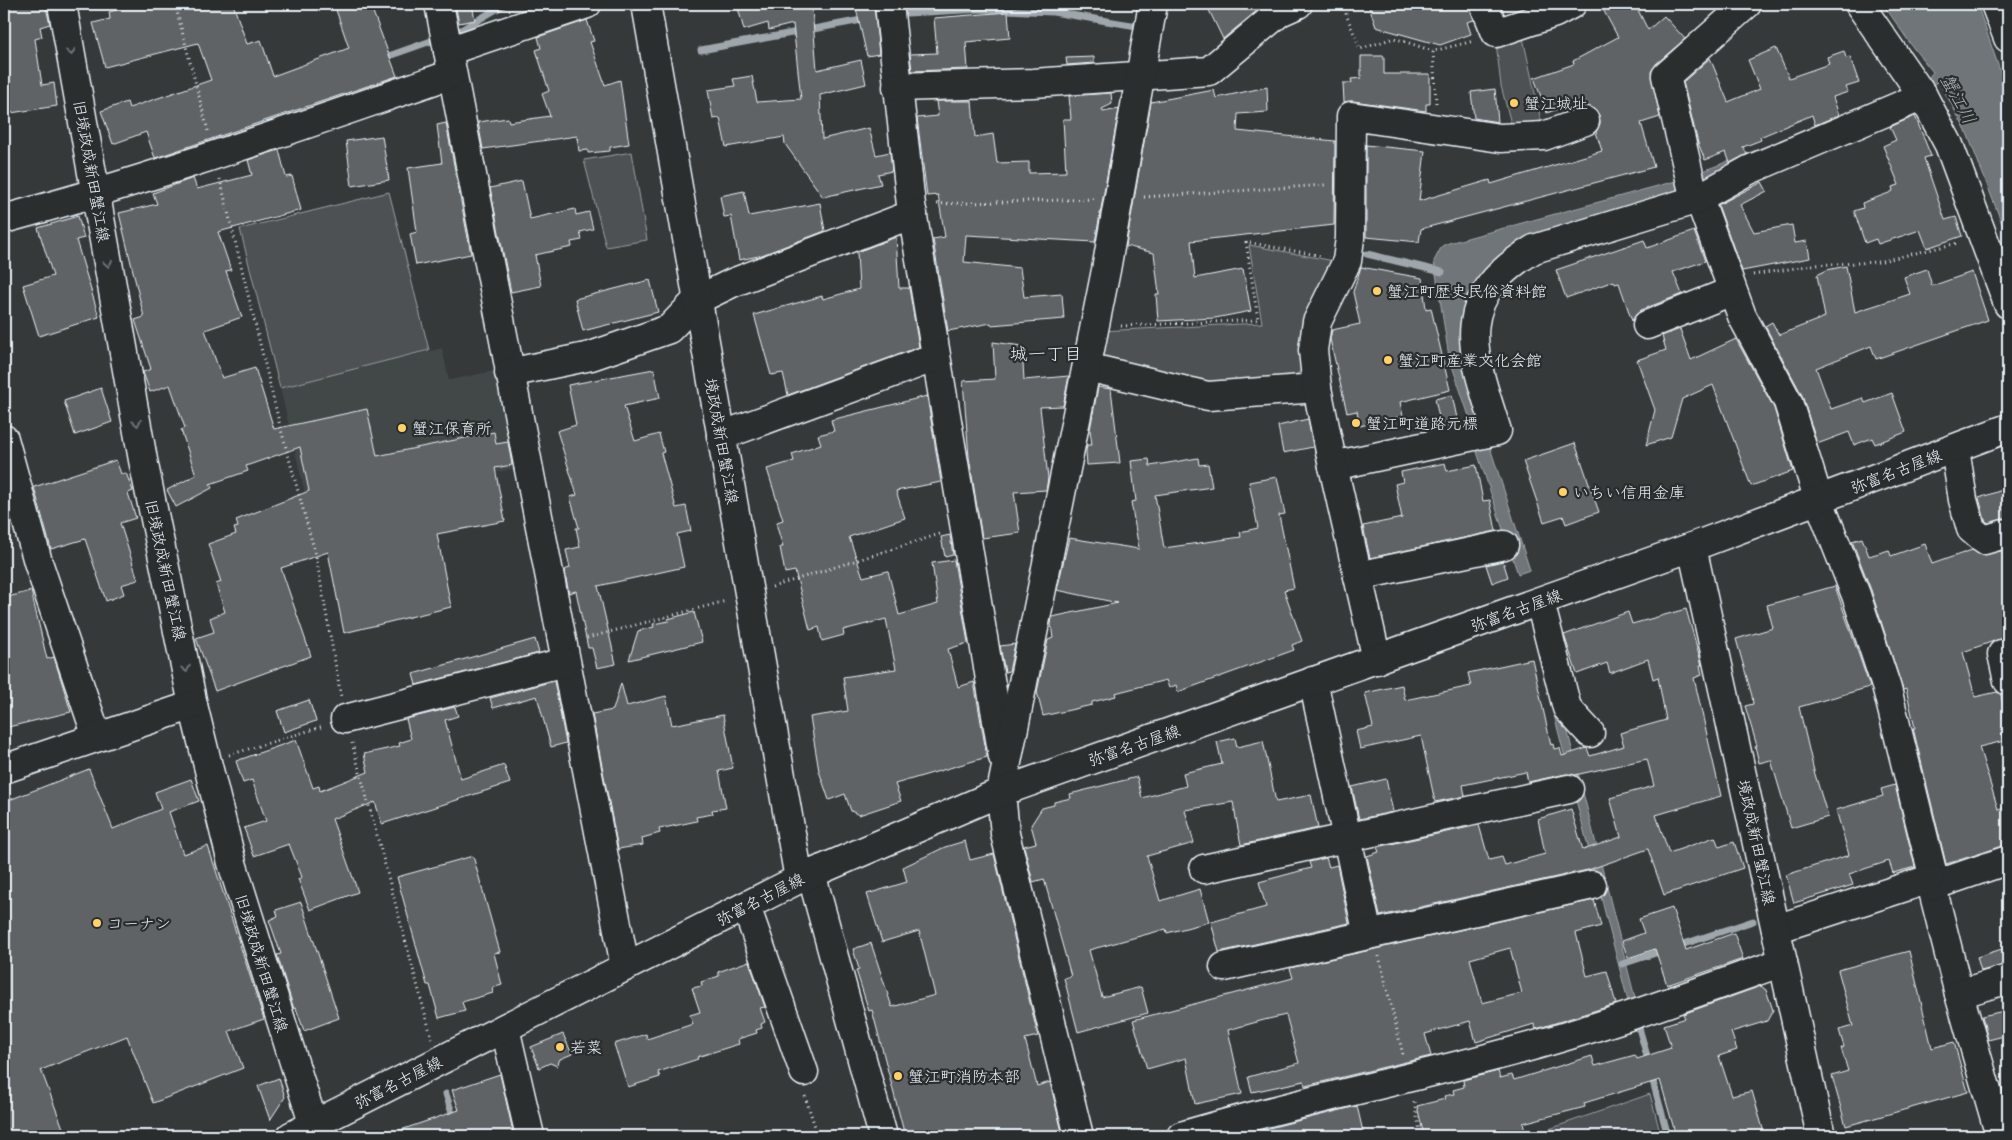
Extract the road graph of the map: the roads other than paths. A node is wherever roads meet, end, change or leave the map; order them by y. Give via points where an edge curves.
1 (62, 4) edge
2 (440, 4) edge
3 (587, 4) edge
4 (646, 4) edge
5 (889, 4) edge
6 (1152, 4) edge
7 (1298, 4) edge
8 (1484, 4) edge
9 (1572, 4) edge
10 (1747, 4) edge
11 (1859, 4) edge
12 (1995, 4) edge
13 (2008, 38) edge
14 (450, 62) junction
15 (1141, 76) junction
16 (897, 87) junction
17 (1923, 96) junction
18 (1585, 121) dead end
19 (1694, 191) junction
20 (95, 194) junction
21 (912, 209) junction
22 (4, 218) edge
23 (1730, 285) junction
24 (697, 300) junction
25 (2008, 304) edge
26 (1647, 325) dead end
27 (936, 357) junction
28 (1087, 367) junction
29 (509, 373) junction
30 (1317, 388) junction
31 (2008, 428) edge
32 (721, 436) junction
33 (4, 439) edge
34 (1955, 448) junction
35 (1334, 466) junction
36 (1819, 501) junction
37 (2008, 532) edge
38 (1504, 545) dead end
39 (1692, 547) junction
40 (1358, 576) junction
41 (1540, 602) junction
42 (2002, 654) dead end
43 (1377, 660) junction
44 (565, 662) junction
45 (2008, 680) edge
46 (1313, 682) junction
47 (193, 705) junction
48 (345, 719) road end
49 (1590, 733) dead end
50 (97, 737) junction
51 (4, 769) edge
52 (1003, 782) junction
53 (1569, 788) dead end
54 (1347, 838) junction
55 (2008, 860) edge
56 (1204, 869) dead end
57 (805, 876) junction
58 (1931, 882) junction
59 (1592, 885) dead end
60 (746, 906) junction
61 (1776, 929) junction
62 (1371, 934) junction
63 (1783, 962) junction
64 (624, 966) junction
65 (1224, 967) dead end
66 (2008, 979) edge
67 (1959, 994) junction
68 (505, 1028) junction
69 (804, 1072) road end
70 (307, 1133) edge
71 (530, 1136) edge
72 (883, 1136) edge
73 (1079, 1136) edge
74 (1181, 1136) edge
75 (1821, 1136) edge
76 (2000, 1136) edge

1 -> 20 street, 旧境政成新田蟹江線
2 - 14 street
3 - 14 street
4 - 24 street, 境政成新田蟹江線
5 - 16 street
6 - 15 street
7 - 15 street via 1280,12 1209,71
8 - 9 street via 1496,34 1555,14
10 - 19 street via 1666,76
11 - 17 street
12 - 13 street
14 - 20 street via 214,156
14 - 29 street
15 - 16 street
15 - 28 street
16 - 21 street
17 - 19 street
17 - 25 street via 1949,145
18 - 30 street via 1544,136 1500,138 1351,116 1347,261 1317,322 1313,350
19 - 23 street
19 - 35 street via 1534,249 1499,275 1486,290 1474,318 1475,348 1480,378 1497,432
20 - 22 street
20 -> 47 street, 旧境政成新田蟹江線 via 143,460
21 - 24 street
21 - 27 street
23 - 26 street
23 - 36 street via 1742,316 1788,402
24 - 29 street via 670,329 591,356
24 - 32 street, 境政成新田蟹江線
27 - 32 street
27 - 52 street
28 - 30 street via 1208,396
28 - 52 street
29 - 44 street
30 - 35 street
31 - 34 street, 弥富名古屋線
32 - 57 street, 境政成新田蟹江線
33 - 50 street via 38,562
34 - 36 street, 弥富名古屋線
34 - 37 street via 1971,529 1984,540
35 - 40 street
36 - 39 street, 弥富名古屋線
36 - 58 street via 1856,595 1886,689 1932,871
38 - 40 street
39 - 41 street, 弥富名古屋線
39 - 61 street, 境政成新田蟹江線
40 - 43 street
41 - 43 street, 弥富名古屋線
41 - 49 street via 1567,708
42 - 45 street
43 - 46 street, 弥富名古屋線
44 - 48 street
44 - 64 street
46 - 52 street, 弥富名古屋線
46 - 54 street
47 - 50 street
47 - 70 street, 旧境政成新田蟹江線 via 232,863
50 - 51 street
52 - 57 street, 弥富名古屋線
52 - 73 street via 1005,834
53 - 54 street
54 - 56 street
54 - 62 street
55 - 58 street
57 - 60 street, 弥富名古屋線
57 - 72 street, 境政成新田蟹江線
58 - 61 street
58 - 67 street
59 - 62 street
60 - 64 street, 弥富名古屋線
60 - 69 street
61 - 63 street, 境政成新田蟹江線
62 - 65 street
63 - 74 street via 1516,1051 1256,1114
63 - 75 street, 境政成新田蟹江線
64 - 68 street, 弥富名古屋線
66 - 67 street
67 - 76 street
68 - 70 street, 弥富名古屋線
68 - 71 street

